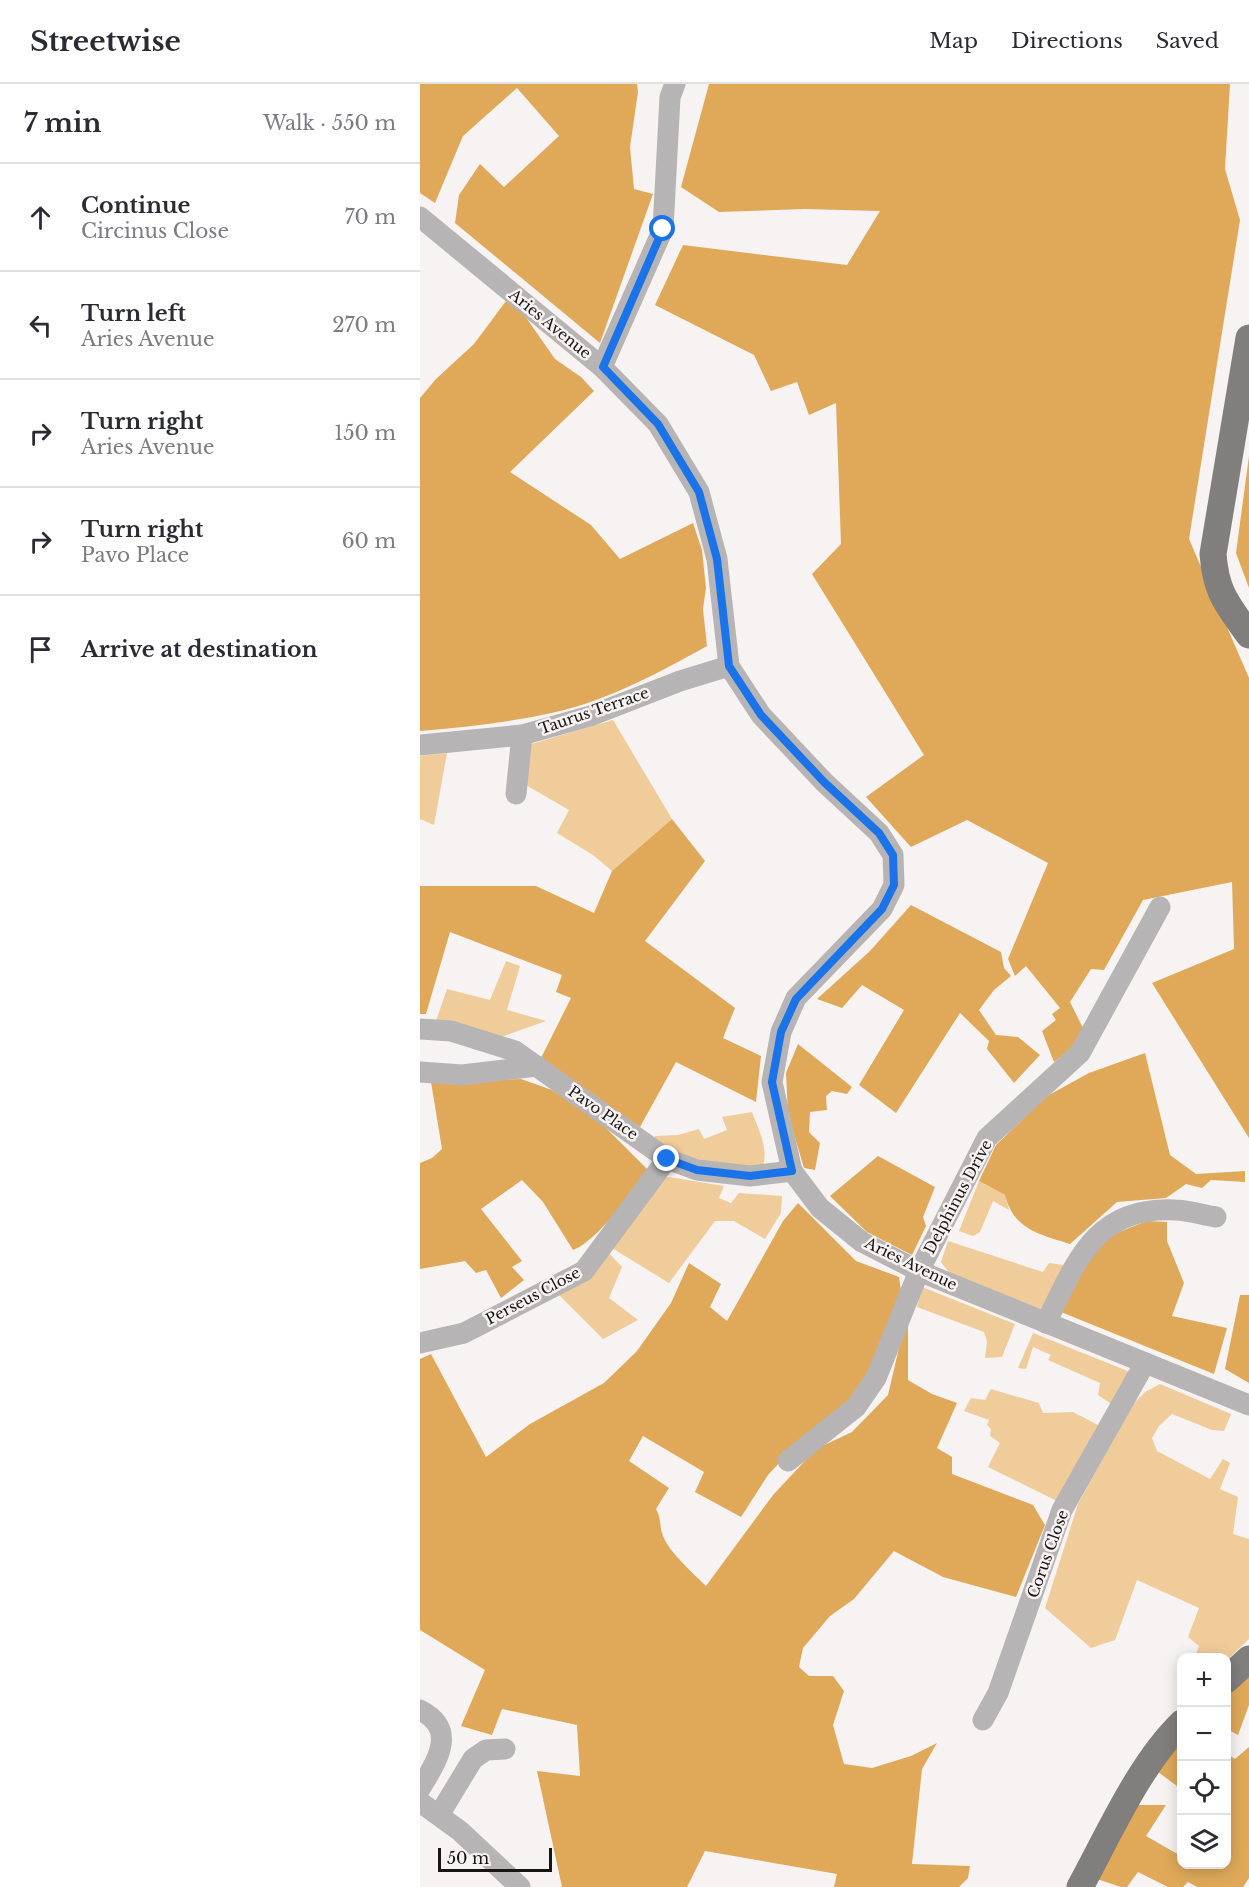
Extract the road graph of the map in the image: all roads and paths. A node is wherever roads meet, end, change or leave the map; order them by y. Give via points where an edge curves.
1 (675, 84) edge
2 (424, 228) edge
3 (1249, 338) edge
4 (603, 367) junction
5 (1249, 635) edge
6 (729, 666) junction
7 (522, 735) junction
8 (420, 745) edge
9 (516, 794) dead end
10 (1160, 908) dead end
11 (420, 1029) edge
12 (537, 1066) junction
13 (420, 1072) edge
14 (667, 1159) junction
15 (792, 1171) junction
16 (1216, 1217) dead end
17 (919, 1271) junction
18 (1046, 1323) junction
19 (420, 1343) edge
20 (1145, 1363) junction
21 (1249, 1405) edge
22 (788, 1461) dead end
23 (1249, 1659) edge
24 (1231, 1676) edge
25 (420, 1710) edge
26 (983, 1720) dead end
27 (1177, 1727) edge
28 (505, 1749) dead end
29 (420, 1789) edge
30 (420, 1802) edge
31 (439, 1815) junction
32 (520, 1887) edge
33 (1080, 1887) edge

1 - 4 street via 670,97 663,229
2 - 4 street, Aries Avenue
3 - 5 main road via 1213,554 1215,577 1225,601
4 - 6 street, Aries Avenue via 658,424 699,492 717,559
6 - 7 street, Taurus Terrace via 590,716
6 - 15 street, Aries Avenue via 761,715 879,833 893,855 894,885 882,909 796,999 781,1032 772,1082
7 - 8 street, Taurus Terrace
7 - 9 street
10 - 17 street, Delphinus Drive via 1080,1053 987,1138
11 - 12 street, Pavo Place via 451,1030 515,1051
12 - 13 street via 462,1075
12 - 14 street, Pavo Place
14 - 15 street, Pavo Place via 697,1170 750,1176
14 - 19 street, Perseus Close via 584,1271 464,1333
15 - 17 street, Aries Avenue via 820,1208 862,1242
16 - 18 street via 1175,1210 1142,1212 1114,1221 1092,1240 1077,1262
17 - 18 street, Aries Avenue
17 - 22 street, Delphinus Drive via 876,1378 856,1407
18 - 20 street, Aries Avenue
20 - 21 street, Aries Avenue
20 - 26 street, Corus Close via 1062,1510 998,1693
23 - 24 main road
25 - 29 street via 436,1722 443,1738 439,1758
27 - 33 main road via 1137,1781
28 - 31 street via 486,1750 473,1759
30 - 31 street
31 - 32 street

